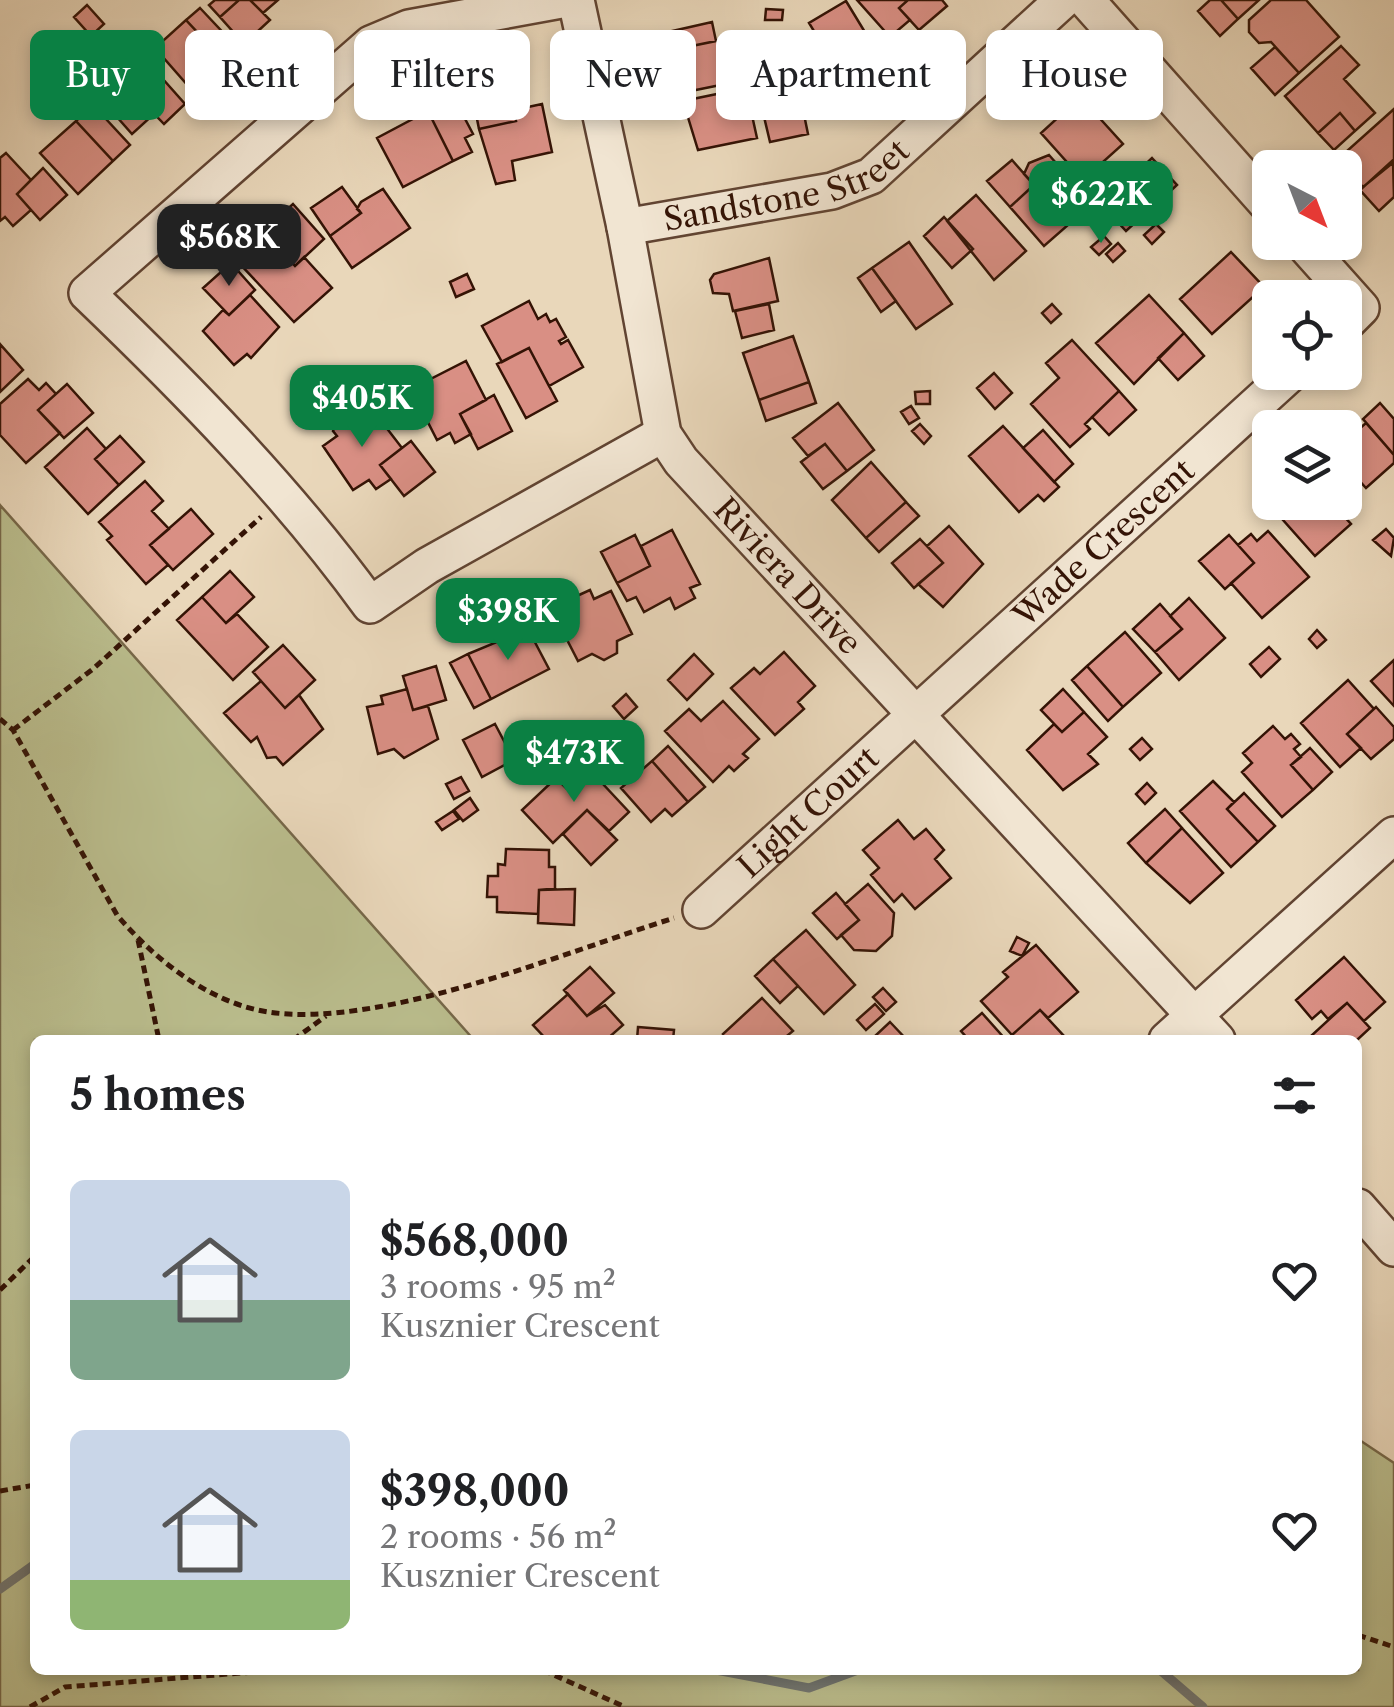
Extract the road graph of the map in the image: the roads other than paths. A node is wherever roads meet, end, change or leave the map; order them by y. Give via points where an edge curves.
1 (561, 0) edge
2 (576, 0) edge
3 (1063, 0) edge
4 (1086, 0) edge
5 (1252, 186) edge
6 (625, 226) junction
7 (1318, 260) edge
8 (1336, 280) edge
9 (1272, 390) edge
10 (663, 434) junction
11 (914, 714) junction
12 (1394, 835) edge
13 (701, 910) road end
14 (1206, 1027) edge
15 (1181, 1035) edge
16 (1362, 1211) edge
17 (1394, 1248) edge

1 - 10 street via 408,28 372,44 87,293 282,498 370,605
2 - 6 street, Riviera Drive
3 - 6 street, Sandstone Street via 871,176 832,191
4 - 5 street
6 - 10 street, Riviera Drive
7 - 8 street
9 - 11 street, Wade Crescent
10 - 11 street, Riviera Drive
11 - 13 street, Light Court
11 - 14 street, Riviera Drive
12 - 14 street
14 - 15 street
16 - 17 street

